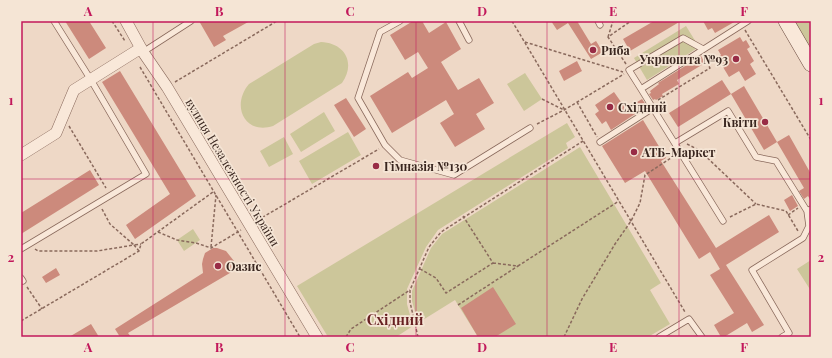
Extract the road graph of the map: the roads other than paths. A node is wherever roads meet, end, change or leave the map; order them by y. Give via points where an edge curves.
1 (54, 21) edge
2 (126, 21) edge
3 (191, 21) edge
4 (400, 21) edge
5 (459, 21) edge
6 (748, 21) edge
7 (786, 21) edge
8 (469, 40) dead end
9 (139, 51) junction
10 (703, 52) junction
11 (811, 64) edge
12 (91, 80) junction
13 (641, 88) junction
14 (652, 106) junction
15 (530, 128) road end
16 (600, 142) road end
17 (677, 142) junction
18 (21, 155) edge
19 (809, 210) edge
20 (723, 221) road end
21 (810, 228) edge
22 (21, 249) edge
23 (317, 337) edge
24 (659, 337) edge
25 (702, 337) edge
26 (782, 337) edge

1 - 12 lane
2 - 9 street, вулиця Незалежності України
3 - 9 lane
4 - 15 lane via 380,32 358,98 385,146 400,160 454,175
5 - 8 lane
6 - 10 lane
7 - 11 street
9 - 12 street
9 - 23 street, вулиця Незалежності України via 167,87
10 - 13 lane
10 - 13 lane via 683,38 629,70
12 - 18 street via 74,90 56,133
12 - 22 lane via 146,174
13 - 14 lane
14 - 16 lane
14 - 17 lane
17 - 19 lane via 728,111 756,156 776,161
17 - 20 lane
19 - 21 lane
21 - 26 lane via 803,238 752,270 789,333
24 - 25 lane via 689,319

